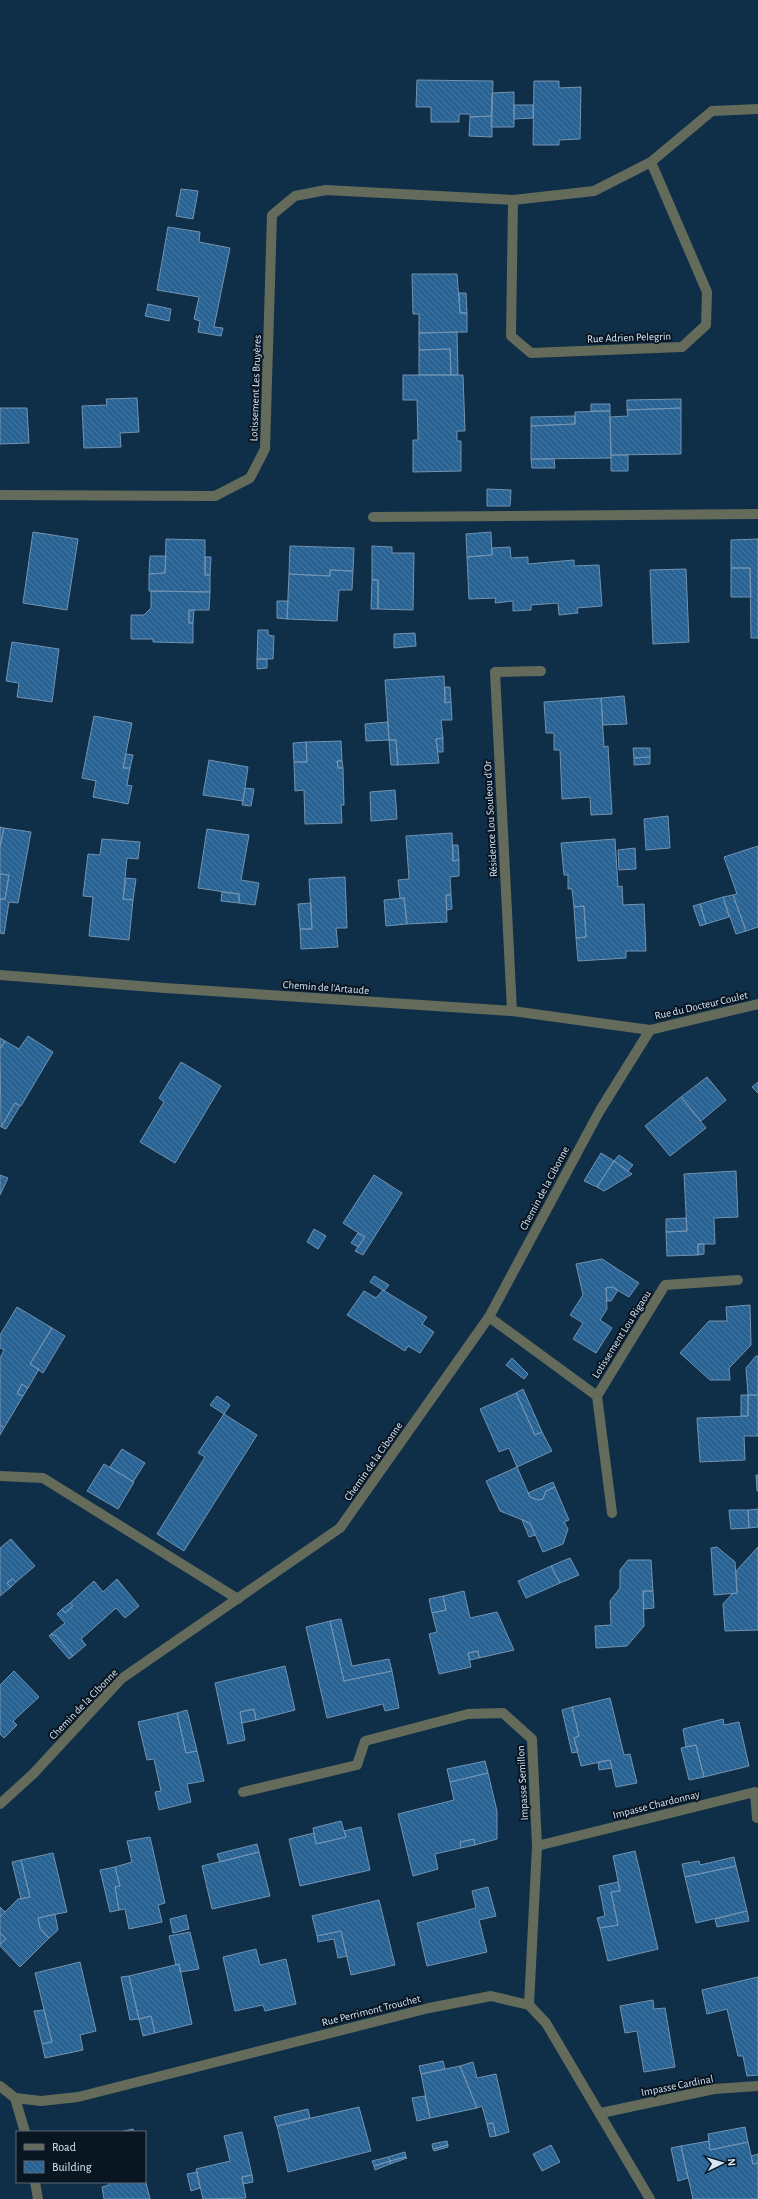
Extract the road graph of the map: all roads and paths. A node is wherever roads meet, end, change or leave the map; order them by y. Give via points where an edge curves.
1 (758, 109) edge
2 (651, 162) junction
3 (513, 200) junction
4 (0, 495) edge
5 (758, 514) edge
6 (373, 517) dead end
7 (541, 671) dead end
8 (0, 975) edge
9 (758, 1004) edge
10 (512, 1011) junction
11 (650, 1030) junction
12 (738, 1280) dead end
13 (489, 1317) junction
14 (597, 1396) junction
15 (0, 1476) edge
16 (612, 1513) dead end
17 (238, 1599) junction
18 (242, 1792) dead end
19 (0, 1804) edge
20 (758, 1818) edge
21 (537, 1846) junction
22 (529, 2005) junction
23 (0, 2086) edge
24 (758, 2086) edge
25 (16, 2098) junction
26 (601, 2113) junction
27 (25, 2131) edge
28 (35, 2183) edge
29 (38, 2199) edge
30 (650, 2199) edge

1 - 2 street via 712,111
2 - 3 street via 594,191
2 - 3 street, Rue Adrien Pelegrin via 707,292 706,325 682,347 531,353 511,336
3 - 4 street, Lotissement Les Bruyères via 326,190 295,196 272,215 265,449 250,478 214,496
5 - 6 street
7 - 10 street, Résidence Lou Souleou d'Or via 495,672
8 - 10 street, Chemin de l'Artaude
9 - 11 street, Rue du Docteur Coulet
10 - 11 street, Chemin de l'Artaude
11 - 13 street, Chemin de la Cibonne via 599,1112
12 - 14 street, Lotissement Lou Rigaou via 665,1285
13 - 14 street, Lotissement Lou Rigaou
13 - 17 street, Chemin de la Cibonne via 340,1528
14 - 16 street, Lotissement Lou Rigaou
15 - 17 street via 43,1478
17 - 19 street, Chemin de la Cibonne via 121,1679 33,1774
18 - 21 street, Impasse Semillon via 357,1765 365,1741 468,1714 503,1713 532,1739
20 - 21 street, Impasse Chardonnay via 755,1792
21 - 22 street, Impasse Semillon
22 - 25 street, Rue Perrimont Trouchet via 491,1996 429,2008 78,2097 40,2101
22 - 26 street via 546,2023
23 - 25 street, Rue Perrimont Trouchet
24 - 26 street, Impasse Cardinal via 714,2089
25 - 27 street
26 - 30 street
28 - 29 street

